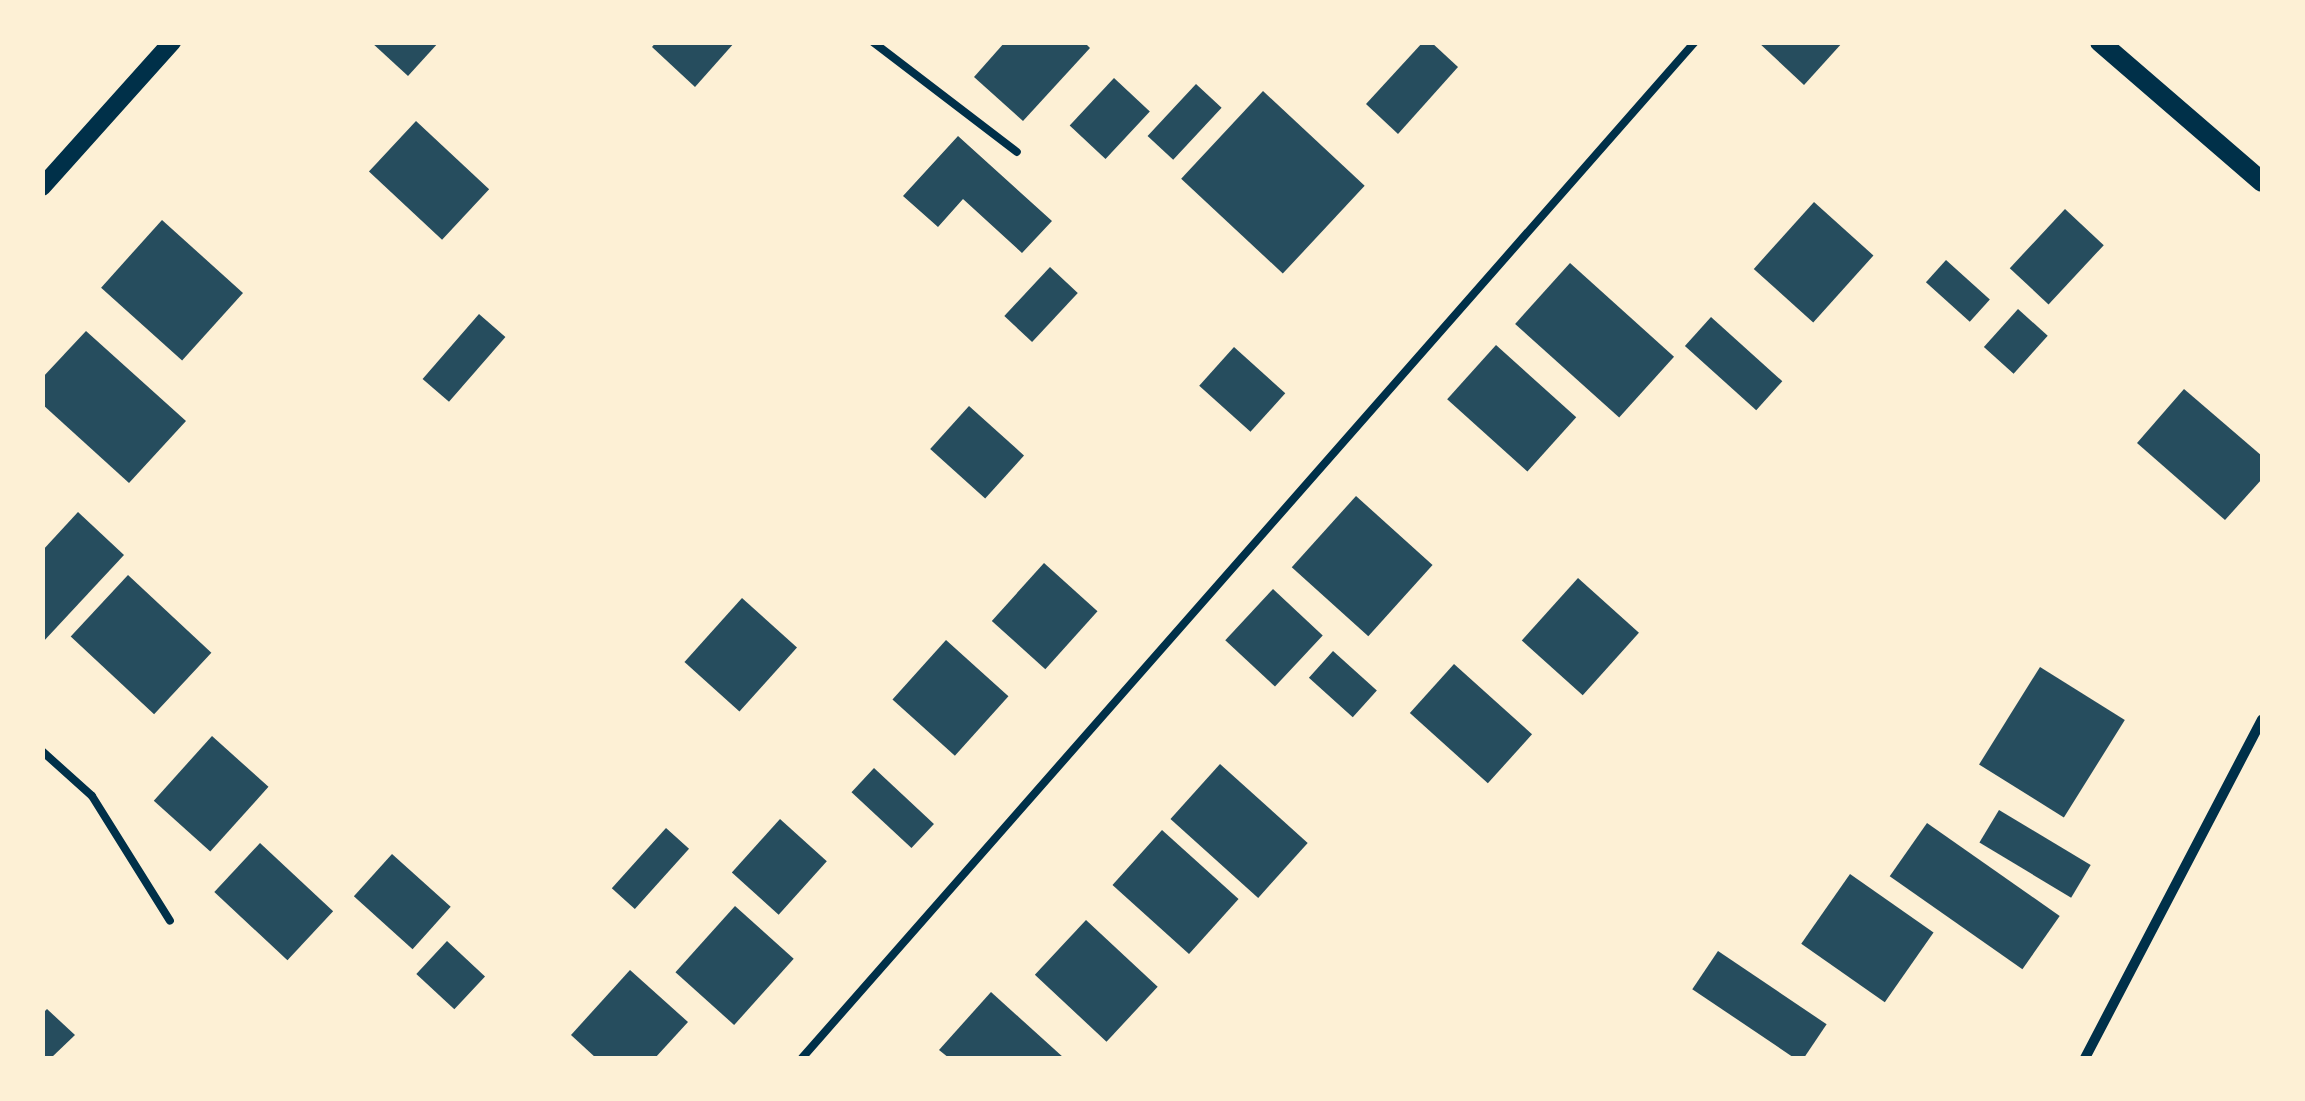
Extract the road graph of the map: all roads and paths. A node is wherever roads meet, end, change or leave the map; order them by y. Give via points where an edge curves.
1 (172, 42) edge
2 (873, 42) edge
3 (1696, 42) edge
4 (2100, 42) edge
5 (1017, 152) dead end
6 (2262, 182) edge
7 (42, 187) edge
8 (2262, 720) edge
9 (42, 751) edge
10 (170, 921) dead end
11 (802, 1058) edge
12 (2085, 1058) edge

1 - 7 street
2 - 5 lane
3 - 11 lane
4 - 6 main road
8 - 12 street
9 - 10 lane via 92,796

